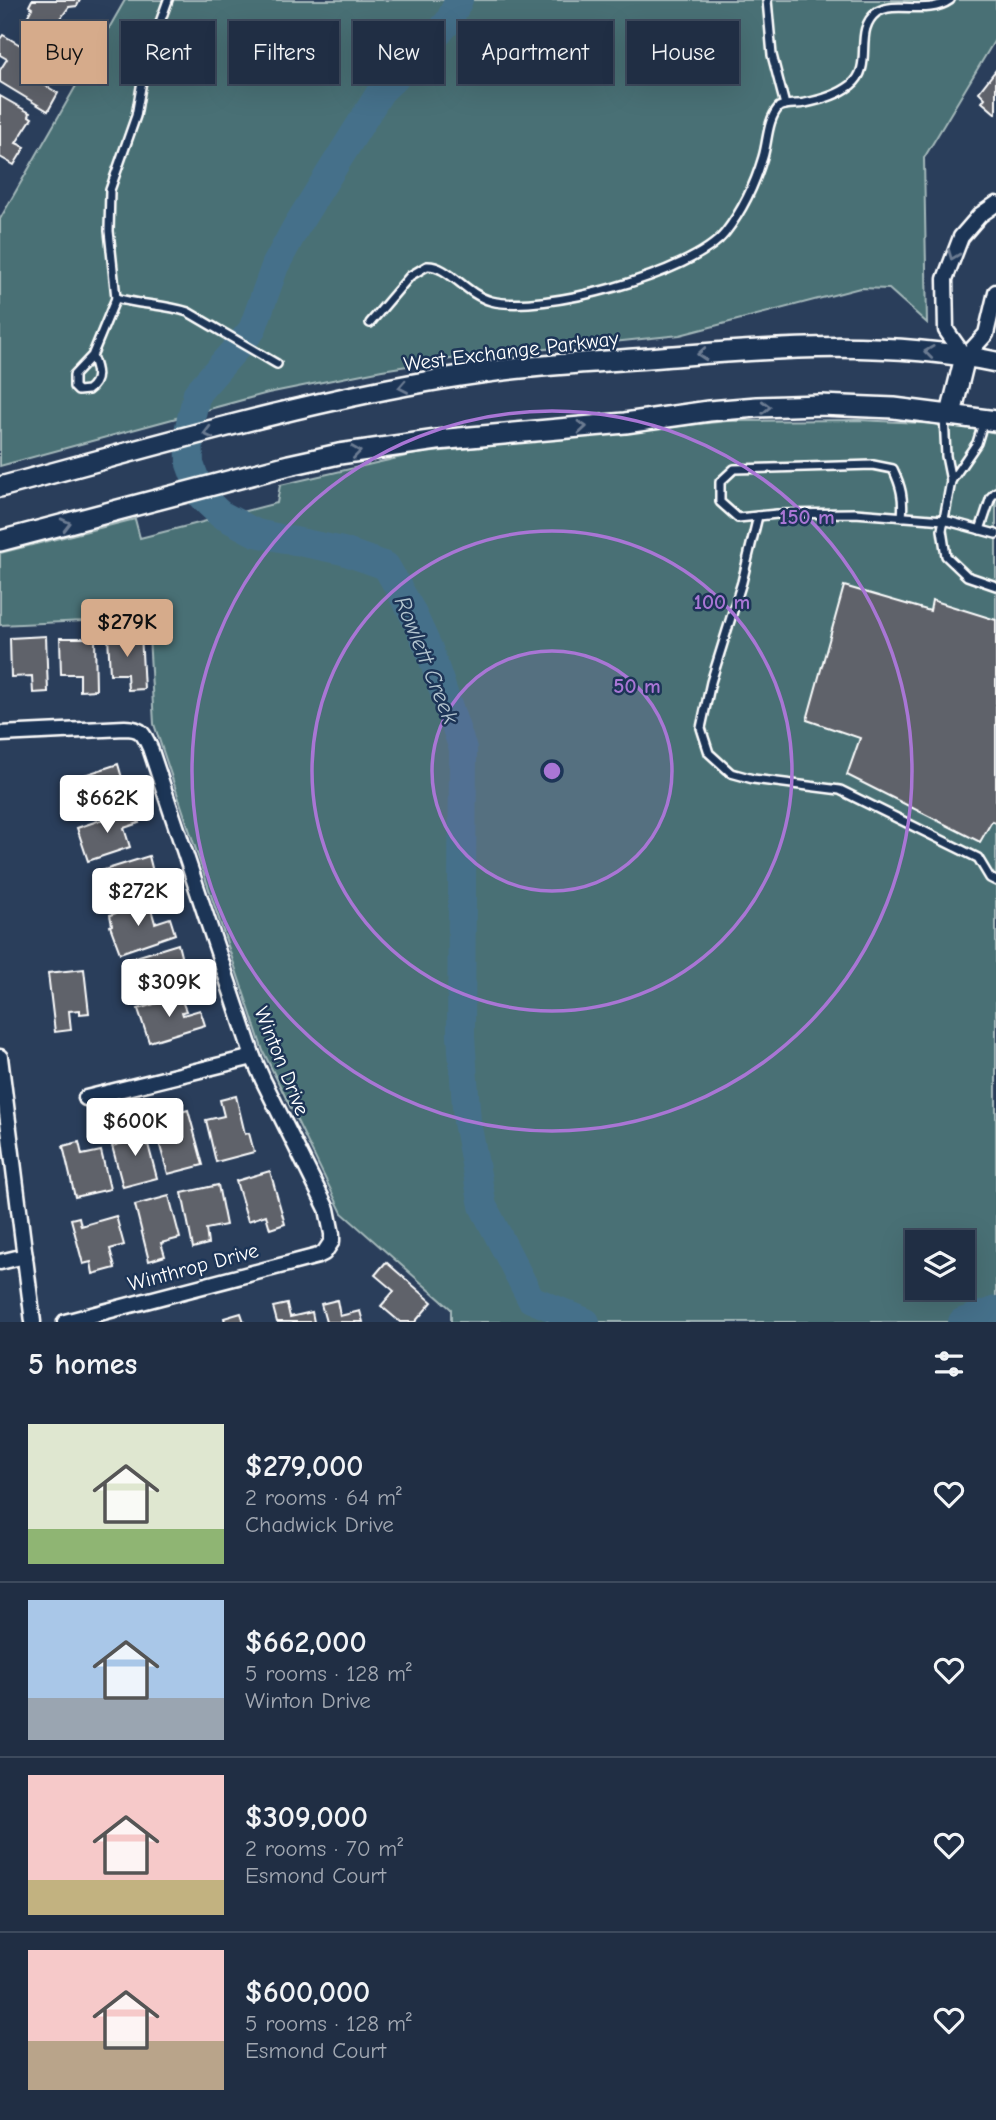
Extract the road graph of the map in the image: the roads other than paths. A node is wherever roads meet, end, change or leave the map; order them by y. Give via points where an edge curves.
1 (168, 0) edge
2 (767, 0) edge
3 (950, 0) edge
4 (785, 104) junction
5 (996, 204) edge
6 (996, 292) edge
7 (116, 298) junction
8 (370, 323) dead end
9 (92, 356) junction
10 (965, 357) junction
11 (996, 362) edge
12 (277, 364) dead end
13 (947, 414) junction
14 (990, 420) edge
15 (951, 481) junction
16 (0, 487) edge
17 (996, 492) edge
18 (758, 516) junction
19 (902, 517) junction
20 (944, 520) junction
21 (980, 530) junction
22 (996, 534) edge
23 (0, 541) edge
24 (996, 586) edge
25 (0, 734) edge
26 (996, 881) edge
27 (0, 1057) edge
28 (253, 1057) junction
29 (86, 1098) dead end
30 (329, 1247) joint
31 (25, 1256) junction
32 (0, 1262) edge
33 (33, 1322) edge
34 (65, 1322) edge

1 - 7 lane via 110,190
2 - 4 lane via 772,55
3 - 4 lane via 930,8 893,7 878,12 865,30 862,67 854,83 825,98
4 - 8 lane via 773,116 762,161 738,213 723,235 697,255 615,287 514,304 477,296 444,270 427,266 410,276
5 -> 10 street via 961,237 945,279 946,330
6 - 10 street via 986,334
7 - 9 lane
7 - 12 lane via 175,308
9 - 9 lane via 74,374 78,391 96,383
10 - 11 main road, West Exchange Parkway
10 - 13 main road
10 -> 16 main road, West Exchange Parkway via 836,346 449,377 274,416
13 - 14 main road
13 - 15 lane via 946,456
23 -> 13 main road via 289,465 437,440 709,411 820,405
14 - 15 lane
15 - 20 lane
17 - 21 lane via 990,497
18 - 19 lane via 855,513
18 - 19 lane via 738,518 720,502 720,482 734,469 873,465 893,469 902,492
18 - 26 lane via 701,728 709,753 730,773 840,790 978,859
19 - 20 lane
20 - 21 lane
20 - 24 lane via 946,556 967,576
21 - 22 lane
25 - 28 street, Winton Drive via 141,730
27 - 31 street
28 - 29 street
28 - 30 street, Winton Drive via 327,1209 332,1234
30 - 34 street, Winthrop Drive via 318,1256
31 - 32 street
31 - 33 street

